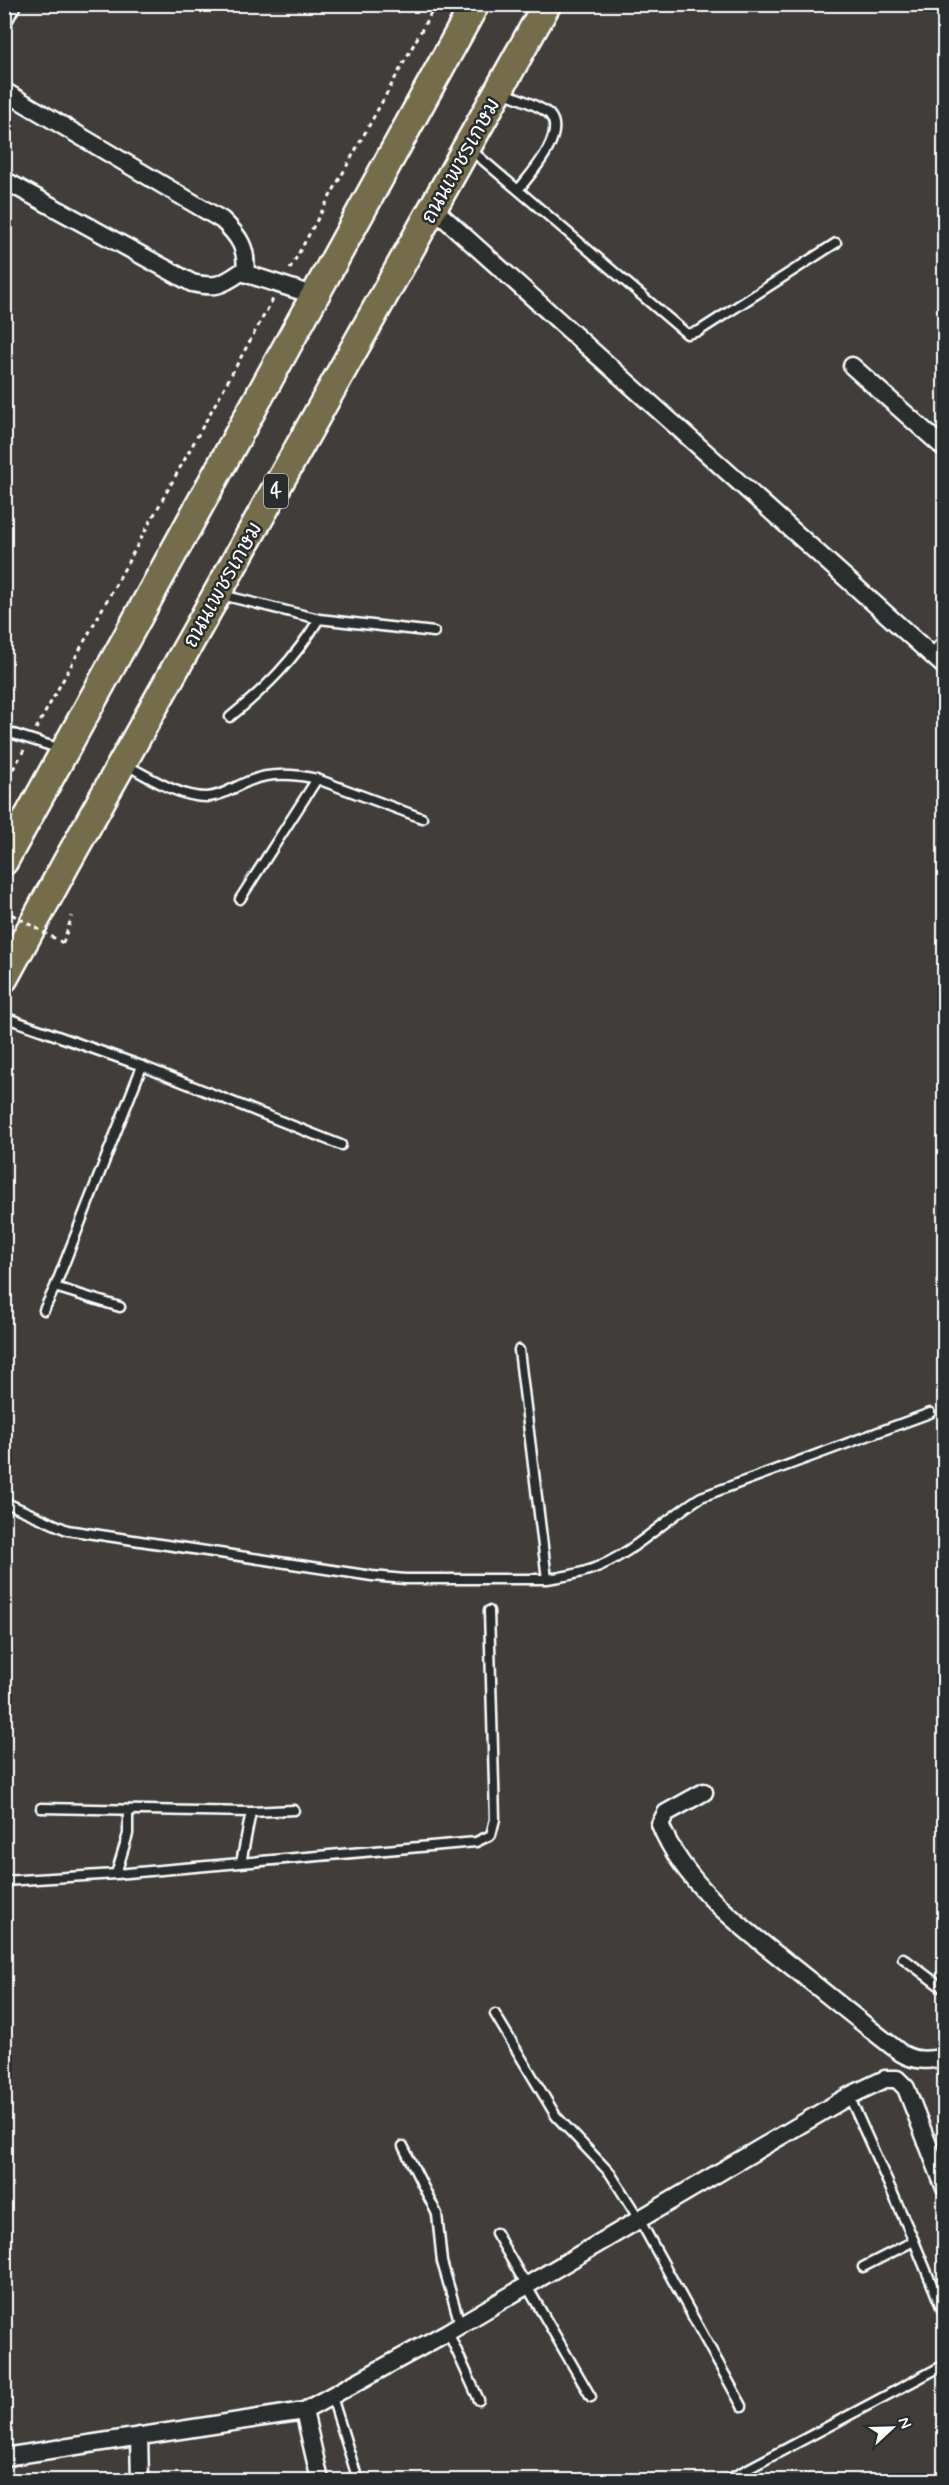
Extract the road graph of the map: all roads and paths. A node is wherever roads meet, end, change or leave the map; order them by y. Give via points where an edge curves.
1 (12, 4) edge
2 (436, 4) edge
3 (475, 4) edge
4 (547, 4) edge
5 (4, 19) edge
6 (4, 91) edge
7 (500, 91) junction
8 (468, 148) junction
9 (4, 180) edge
10 (518, 190) junction
11 (434, 209) junction
12 (836, 243) dead end
13 (245, 273) junction
14 (281, 285) junction
15 (316, 296) junction
16 (852, 366) dead end
17 (945, 448) edge
18 (218, 594) junction
19 (319, 619) junction
20 (435, 632) dead end
21 (941, 656) edge
22 (230, 717) dead end
23 (4, 731) edge
24 (30, 739) junction
25 (65, 750) junction
26 (123, 763) junction
27 (317, 779) junction
28 (4, 785) edge
29 (422, 818) dead end
30 (4, 861) edge
31 (240, 899) dead end
32 (4, 910) edge
33 (72, 916) dead end
34 (4, 978) edge
35 (4, 1017) edge
36 (142, 1066) junction
37 (341, 1145) dead end
38 (55, 1287) junction
39 (120, 1307) dead end
40 (44, 1310) dead end
41 (519, 1350) dead end
42 (930, 1413) dead end
43 (4, 1502) edge
44 (547, 1579) junction
45 (489, 1611) dead end
46 (704, 1792) dead end
47 (41, 1808) dead end
48 (128, 1810) junction
49 (294, 1810) dead end
50 (251, 1812) junction
51 (241, 1863) junction
52 (116, 1874) junction
53 (4, 1881) edge
54 (903, 1958) dead end
55 (945, 1989) edge
56 (495, 2014) dead end
57 (945, 2058) edge
58 (910, 2059) junction
59 (897, 2079) junction
60 (849, 2096) junction
61 (403, 2146) dead end
62 (945, 2186) edge
63 (639, 2219) junction
64 (496, 2233) dead end
65 (914, 2241) junction
66 (863, 2267) dead end
67 (525, 2286) junction
68 (945, 2314) edge
69 (454, 2328) junction
70 (945, 2365) edge
71 (332, 2397) junction
72 (591, 2397) dead end
73 (479, 2400) dead end
74 (742, 2406) dead end
75 (304, 2411) junction
76 (139, 2436) junction
77 (4, 2457) edge
78 (140, 2481) edge
79 (320, 2481) edge
80 (358, 2481) edge
81 (727, 2481) edge

1 - 5 street
2 - 14 path
3 - 15 main road
4 - 7 main road, ถนนเพชรเกษม / 4
6 - 13 street via 222,220 244,246
7 - 8 main road, ถนนเพชรเกษม / 4
7 - 10 lane via 549,114 554,124 555,134 542,160
8 - 10 lane
8 - 11 main road, ถนนเพชรเกษม / 4
9 - 13 street via 192,283 211,287
10 - 12 lane via 687,334 699,331
11 - 18 main road, ถนนเพชรเกษม / 4
11 - 21 street
13 - 14 street
14 - 15 street
14 - 24 path
15 - 25 main road
16 - 17 street
18 - 19 lane
18 - 26 main road, ถนนเพชรเกษม / 4
19 - 20 lane
19 - 22 lane via 290,663
23 - 24 lane
24 - 25 lane
24 - 28 path
25 - 30 main road
26 - 27 lane via 166,785 210,798 265,776 300,775
26 - 34 main road, ถนนเพชรเกษม / 4
27 - 29 lane
27 - 31 lane
32 - 33 path, bridge via 63,943
35 - 36 lane
36 - 37 lane
36 - 38 lane
38 - 39 lane
38 - 40 lane
41 - 44 lane
42 - 44 lane via 701,1497 611,1560 593,1569
43 - 44 lane via 67,1530 372,1576
45 - 51 lane via 495,1819 491,1835 476,1842
46 - 58 street via 666,1813 660,1824 667,1842 695,1879 735,1922
47 - 48 lane
48 - 50 lane
48 - 52 lane via 128,1834
49 - 50 lane
50 - 51 lane
51 - 52 lane
52 - 53 lane
54 - 55 lane
56 - 63 lane via 556,2116 610,2173
57 - 58 street
58 - 59 street
59 - 60 street via 885,2079
59 - 62 street via 906,2088
60 - 63 street
60 - 65 lane
61 - 69 lane via 437,2214
63 - 67 street
63 - 74 lane
64 - 67 lane
65 - 66 lane
65 - 68 lane
67 - 69 street
67 - 72 lane
69 - 71 street
69 - 73 lane
70 - 81 lane
71 - 75 street
71 - 80 lane
75 - 76 street
75 - 79 street
76 - 77 street
76 - 78 street

